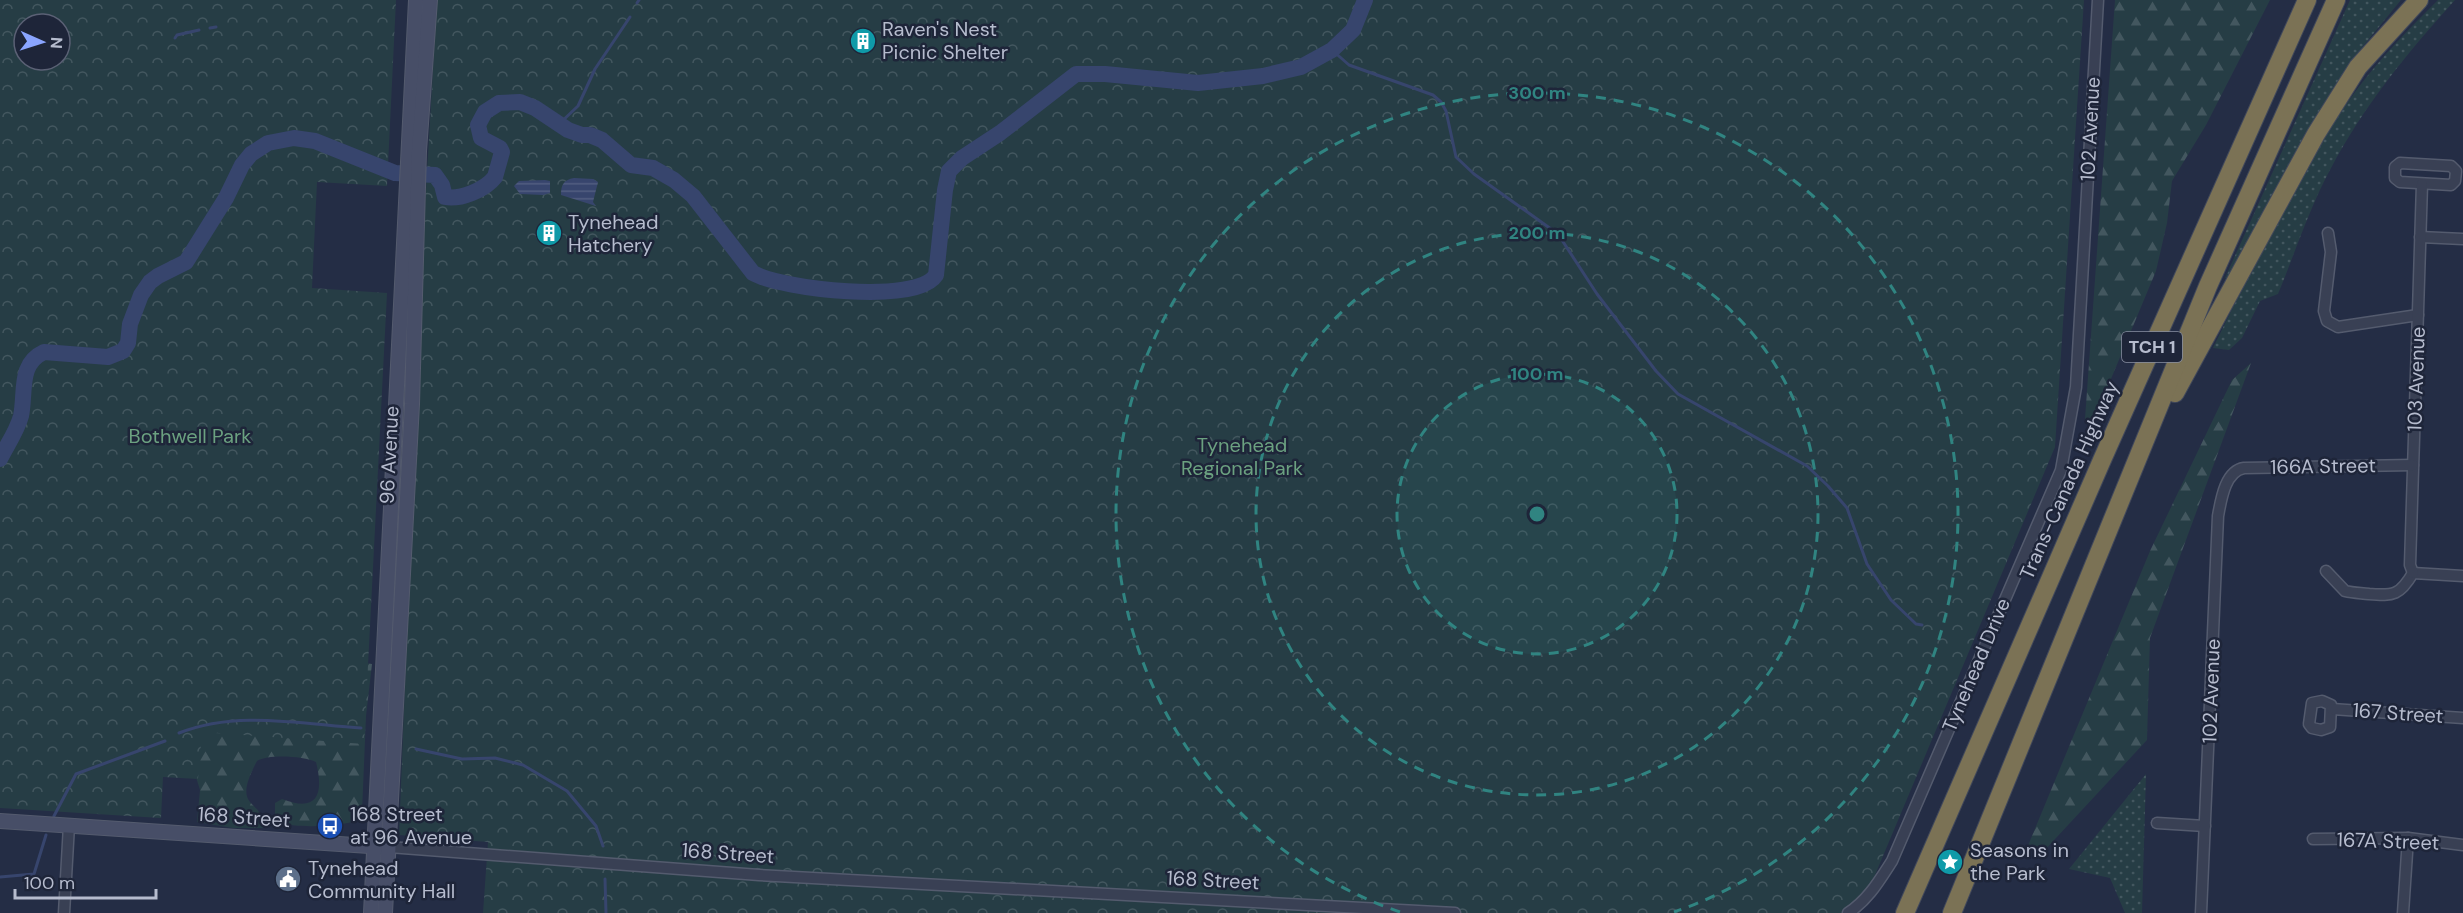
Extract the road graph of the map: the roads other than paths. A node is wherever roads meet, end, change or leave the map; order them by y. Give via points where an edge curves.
1 (416, 0) edge
2 (430, 0) edge
3 (2098, 0) edge
4 (2307, 0) edge
5 (2336, 0) edge
6 (2419, 0) edge
7 (414, 150) junction
8 (2422, 184) junction
9 (2328, 233) dead end
10 (2420, 237) junction
11 (2463, 238) edge
12 (2082, 258) joint
13 (2418, 315) junction
14 (2414, 465) junction
15 (2132, 470) junction
16 (2234, 472) joint
17 (2326, 571) dead end
18 (2413, 573) junction
19 (2463, 576) edge
20 (2332, 709) dead end
21 (2463, 718) edge
22 (0, 821) edge
23 (2157, 823) dead end
24 (69, 825) junction
25 (2205, 826) junction
26 (2408, 838) junction
27 (2313, 839) dead end
28 (2463, 845) edge
29 (382, 847) junction
30 (64, 913) edge
31 (371, 913) edge
32 (385, 913) edge
33 (1455, 913) edge
34 (1848, 913) edge
35 (1905, 913) edge
36 (1952, 913) edge
37 (2202, 913) edge
38 (2403, 913) edge

1 - 7 main road, 96 Avenue
2 - 7 main road, 96 Avenue
3 - 12 street, 102 Avenue
4 - 35 highway, Trans-Canada Highway / TCH 1
5 - 15 highway, TCH 1 via 2208,286
6 - 15 highway via 2358,68 2316,134
7 - 29 main road, 96 Avenue
8 - 8 street via 2451,185 2455,181 2454,168 2400,163 2396,167 2397,181
8 - 10 street, 103 Avenue
9 - 13 street via 2331,252 2324,311 2327,321 2338,327
10 - 11 street
10 - 13 street, 103 Avenue
12 - 34 street, Tynehead Drive via 2076,387 2061,470 1892,861 1873,891
13 - 14 street, 103 Avenue
14 - 16 street, 166A Street via 2244,468
14 - 18 street, 103 Avenue via 2410,565
15 - 36 highway, TCH 1
16 - 25 street, 102 Avenue via 2224,490 2218,516
17 - 18 street via 2345,591 2384,595 2401,590
18 - 19 street
20 - 21 street, 167 Street
22 - 24 main road, 168 Street
23 - 25 street
24 - 29 main road, 168 Street
24 - 30 street
25 - 37 street, 102 Avenue
26 - 27 street, 167A Street
26 - 28 street, 167A Street
26 - 38 street
29 - 31 main road, 96 Avenue
29 - 32 main road, 96 Avenue
29 - 33 street, 168 Street via 771,876

